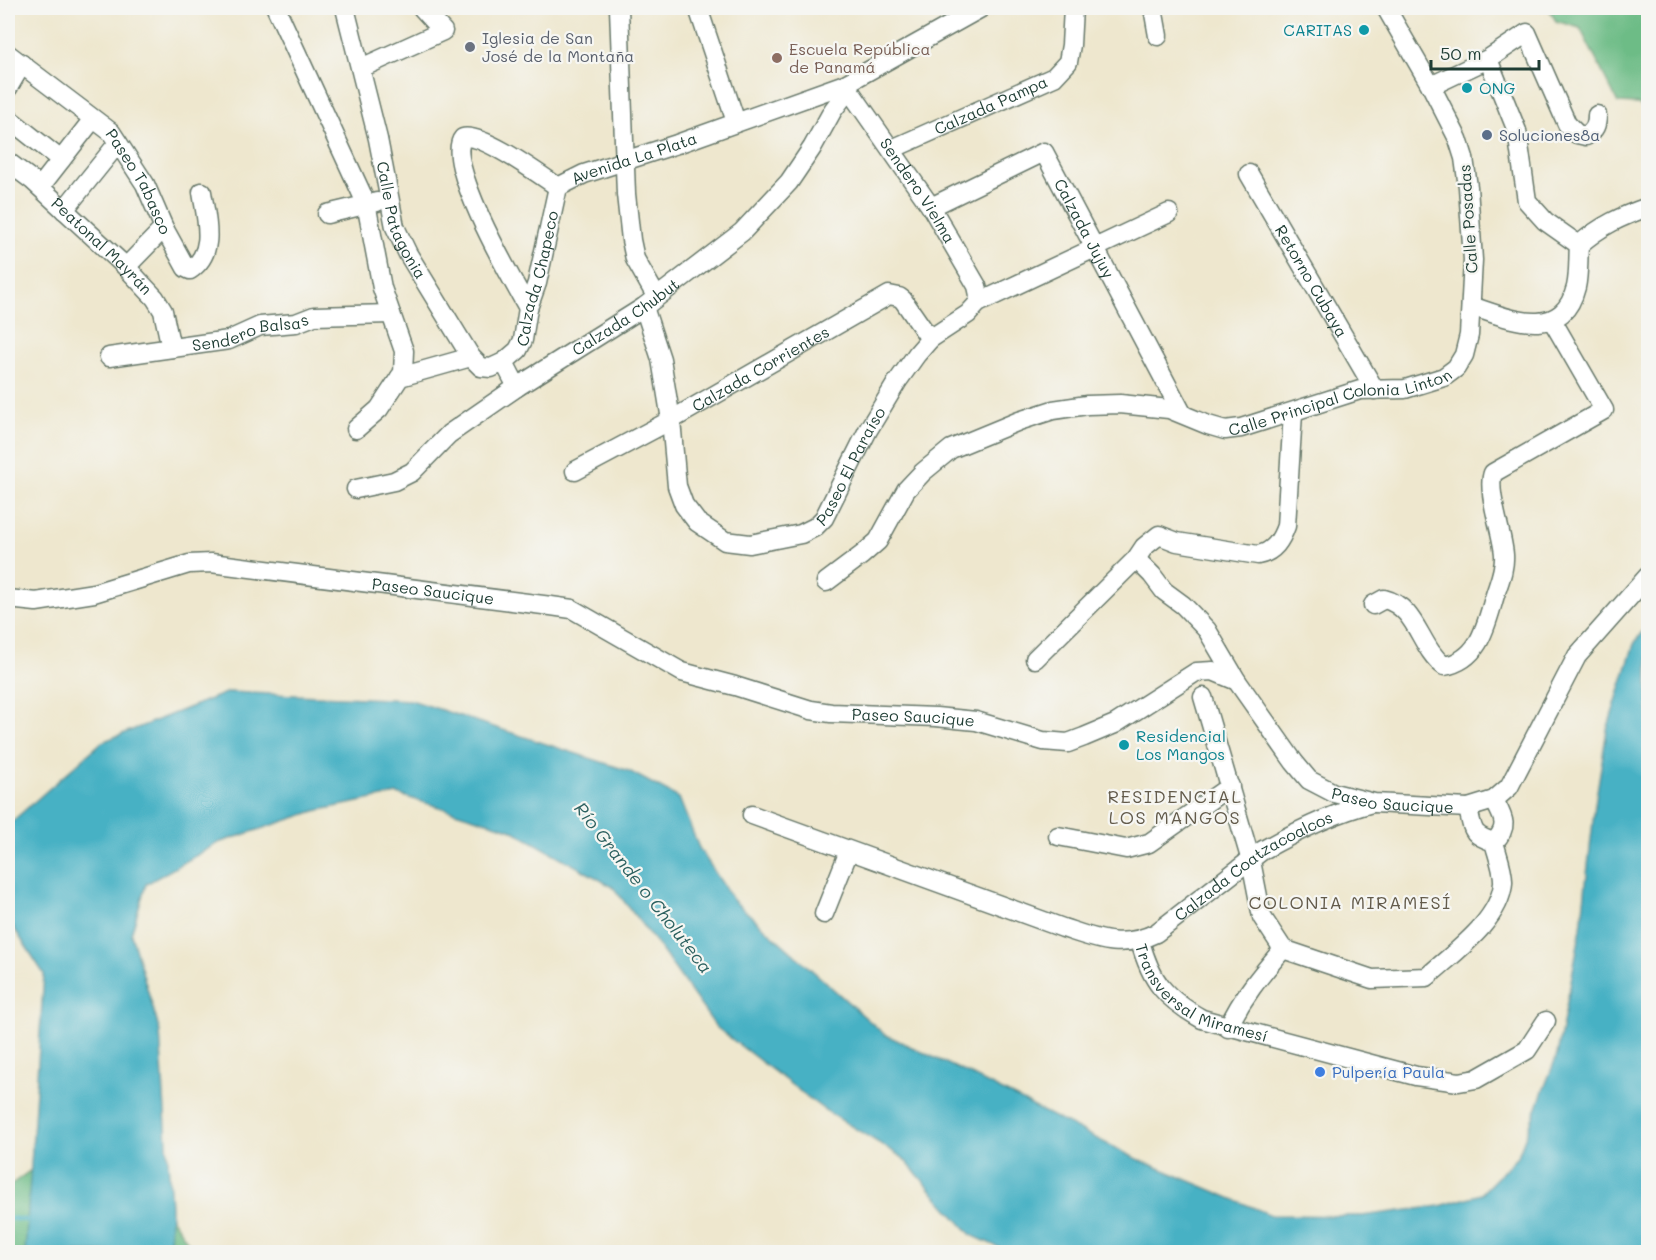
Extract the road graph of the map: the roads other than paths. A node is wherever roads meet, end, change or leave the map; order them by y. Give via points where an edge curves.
1 (276, 8) edge
2 (345, 8) edge
3 (422, 8) edge
4 (619, 8) edge
5 (698, 8) edge
6 (981, 8) edge
7 (1073, 8) edge
8 (1153, 8) edge
9 (1386, 8) edge
10 (1158, 36) dead end
11 (15, 59) edge
12 (1488, 59) junction
13 (361, 68) junction
14 (847, 86) junction
15 (1431, 86) junction
16 (8, 88) edge
17 (1597, 115) dead end
18 (8, 118) edge
19 (93, 118) junction
20 (736, 122) junction
21 (118, 143) junction
22 (892, 149) junction
23 (61, 160) junction
24 (625, 160) junction
25 (8, 162) edge
26 (1249, 174) dead end
27 (40, 187) junction
28 (558, 187) junction
29 (202, 192) dead end
30 (366, 203) junction
31 (931, 207) junction
32 (1648, 207) edge
33 (64, 210) junction
34 (1169, 213) dead end
35 (327, 214) dead end
36 (395, 227) junction
37 (164, 228) junction
38 (1579, 245) junction
39 (1095, 248) junction
40 (126, 267) junction
41 (650, 301) junction
42 (978, 303) junction
43 (1471, 306) junction
44 (528, 308) junction
45 (391, 314) junction
46 (1552, 320) junction
47 (930, 339) junction
48 (171, 348) junction
49 (109, 357) dead end
50 (471, 357) junction
51 (504, 362) junction
52 (400, 377) junction
53 (517, 387) junction
54 (1375, 390) junction
55 (1182, 413) junction
56 (1293, 413) junction
57 (671, 420) junction
58 (356, 429) dead end
59 (575, 471) dead end
60 (356, 489) dead end
61 (1136, 559) junction
62 (1648, 576) edge
63 (826, 582) dead end
64 (8, 599) edge
65 (1372, 605) dead end
66 (1035, 660) dead end
67 (1237, 681) junction
68 (1203, 697) dead end
69 (1230, 786) junction
70 (1494, 800) junction
71 (1374, 803) junction
72 (1468, 808) junction
73 (752, 815) dead end
74 (1058, 836) dead end
75 (1494, 842) junction
76 (849, 851) junction
77 (1251, 861) junction
78 (824, 914) dead end
79 (1140, 941) junction
80 (1283, 949) junction
81 (1546, 1021) dead end
82 (1228, 1028) junction

1 - 30 street
2 - 13 street, Calle Patagonia
3 - 13 street via 442,31
4 - 24 street, Paseo El Paraíso
5 - 20 street
6 - 14 street, Avenida La Plata
7 - 22 street, Calzada Pampa via 1068,62 1054,77
8 - 10 street
9 - 15 street, Calle Posadas
11 - 16 street
11 - 19 street, Paseo Tabasco
12 - 15 street
12 - 17 street via 1527,33 1567,124 1577,134 1586,136 1594,131
12 - 38 street via 1517,131 1527,201 1545,221
13 - 36 street, Calle Patagonia
14 - 20 street, Avenida La Plata
14 - 22 street, Sendero Vielma
14 - 41 street, Calzada Chubut via 800,165 773,200 742,232
15 - 43 street, Calle Posadas via 1464,158 1473,260
18 - 23 street
19 - 21 street, Paseo Tabasco
19 - 23 street
20 - 24 street, Avenida La Plata
21 - 33 street
21 - 37 street, Paseo Tabasco via 145,184
22 - 31 street, Sendero Vielma
23 - 27 street
24 - 28 street, Avenida La Plata
24 - 41 street, Paseo El Paraíso via 635,259
25 - 27 street, Peatonal Mayrán
26 - 54 street, Retorno Cubaya
27 - 33 street, Peatonal Mayrán
28 - 44 street, Calzada Chapeco
28 - 44 street, Avenida La Plata via 488,143 468,137 460,142 461,165 477,210
29 - 37 street, Paseo Tabasco via 207,245 197,265 186,268
30 - 35 street
30 - 36 street via 379,201
30 - 45 street via 382,288
31 - 39 street, Calzada Jujuy via 1044,152
31 - 42 street, Sendero Vielma via 976,286
32 - 38 street via 1617,218
33 - 40 street, Peatonal Mayrán
34 - 39 street, Paseo El Paraíso
36 - 50 street, Calle Patagonia
37 - 40 street
38 - 46 street via 1576,287 1567,306
39 - 42 street, Paseo El Paraíso
39 - 55 street, Calzada Jujuy
40 - 48 street, Peatonal Mayrán via 163,311
41 - 53 street, Calzada Chubut
41 - 57 street, Paseo El Paraíso
42 - 47 street, Paseo El Paraíso
43 - 46 street via 1511,320 1541,324
43 - 54 street, Calle Principal Colonia Linton via 1464,356 1455,368 1444,377 1405,389
44 - 51 street, Calzada Chapeco via 523,340
45 - 48 street, Sendero Balsas via 314,316 296,323 260,326 229,340
45 - 52 street via 404,351
46 - 65 street via 1604,410 1493,472 1491,489 1504,570 1481,638 1469,655 1444,666 1428,650 1404,608 1384,599
47 - 57 street, Calzada Corrientes via 903,300 889,295
47 - 57 street, Paseo El Paraíso via 897,382 868,430 824,518 801,534 750,544 725,541 697,522 684,505 677,486
48 - 49 street, Sendero Balsas
50 - 51 street via 481,367 491,368
50 - 52 street
51 - 53 street
52 - 58 street via 379,409
53 - 60 street, Calzada Chubut via 449,434 412,472 394,481
54 - 56 street, Calle Principal Colonia Linton via 1360,390
55 - 56 street, Calle Principal Colonia Linton via 1225,430
55 - 63 street, Calle Principal Colonia Linton via 1120,404 1065,408 1019,421 951,449 906,490 878,541
56 - 61 street via 1286,526 1272,549 1258,555 1177,542 1159,535
57 - 59 street, Calzada Corrientes
61 - 66 street
61 - 67 street via 1207,630
62 - 70 street via 1577,656 1509,787
64 - 67 street, Paseo Saucique via 36,602 94,593 189,564 211,563 551,606 572,609 682,672 811,710 976,721 1043,741 1068,743 1115,723 1196,672 1213,671
67 - 71 street, Paseo Saucique via 1309,780 1334,793
68 - 69 street
69 - 74 street via 1149,843 1126,849
69 - 77 street
70 - 72 street, Paseo Saucique
70 - 75 street via 1504,819 1503,833
71 - 72 street, Paseo Saucique
71 - 77 street, Calzada Coatzacoalcos via 1335,815 1290,836
72 - 75 street via 1479,837
73 - 76 street, Transversal Miramesí
75 - 80 street via 1503,882 1497,905 1485,923 1427,977 1372,979
76 - 78 street
76 - 79 street, Transversal Miramesí via 1103,941
77 - 79 street, Calzada Coatzacoalcos
77 - 80 street via 1262,918
79 - 82 street, Transversal Miramesí via 1151,974 1178,1006
80 - 82 street via 1238,1005
81 - 82 street, Transversal Miramesí via 1527,1050 1476,1079 1459,1082 1416,1076

